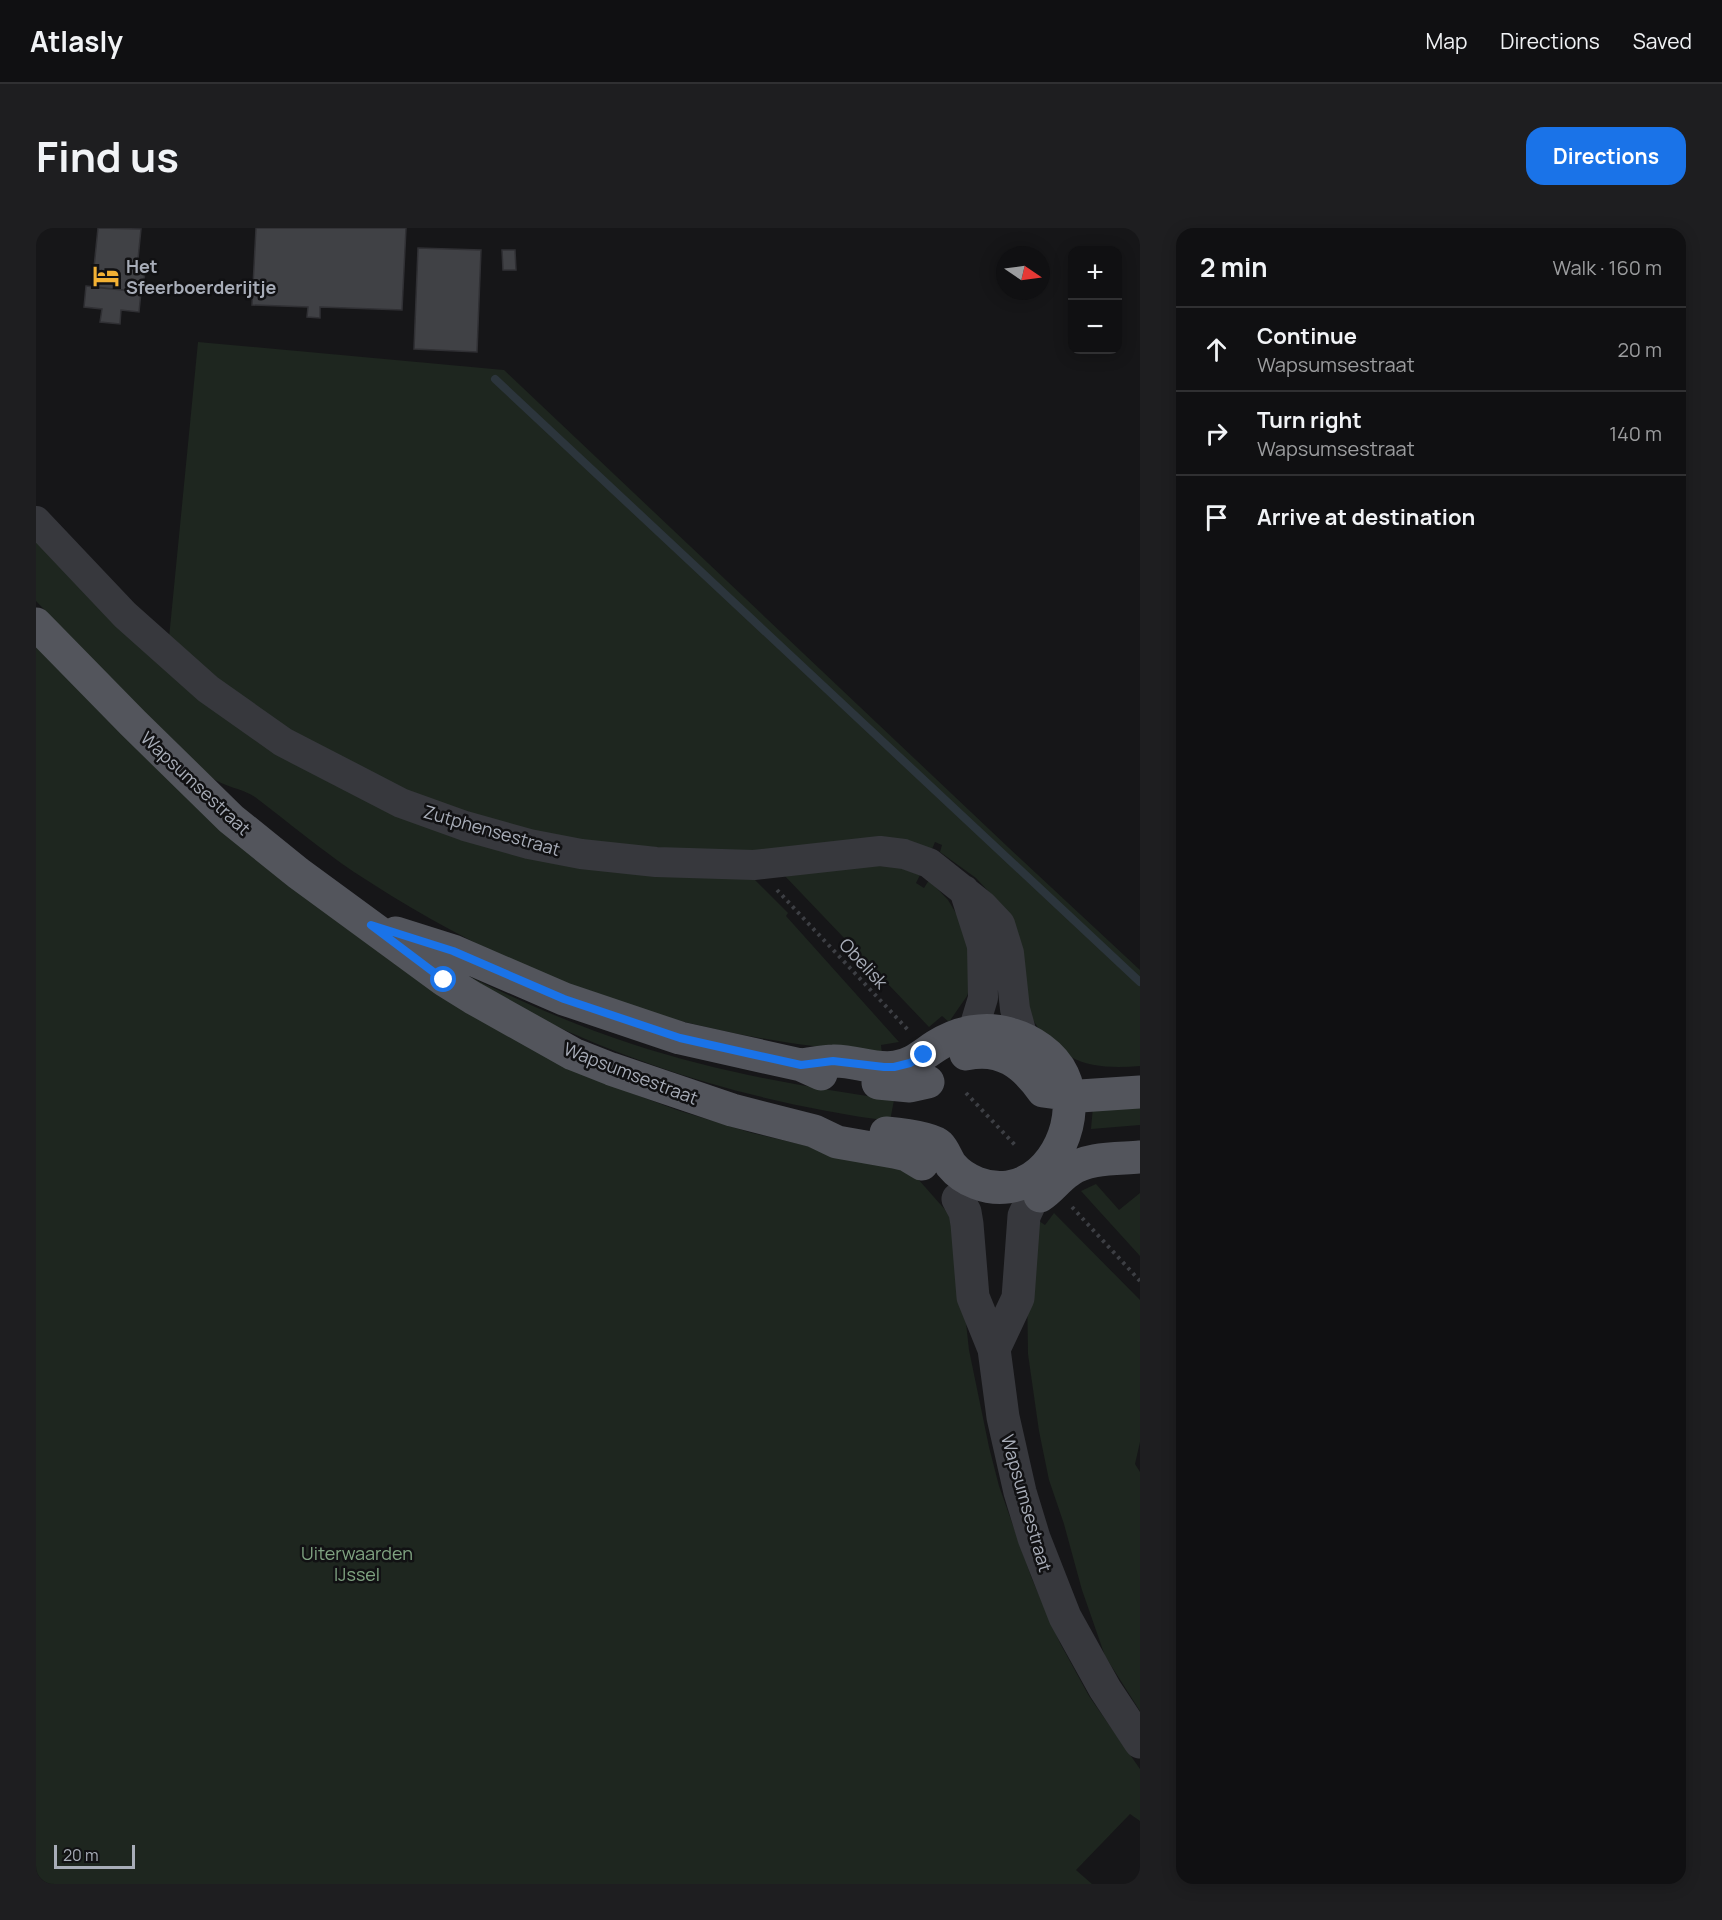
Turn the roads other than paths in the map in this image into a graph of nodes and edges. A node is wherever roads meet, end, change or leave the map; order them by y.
1 (36, 521) edge
2 (36, 624) edge
3 (964, 890) junction
4 (371, 925) junction
5 (1023, 1038) junction
6 (968, 1043) junction
7 (922, 1058) junction
8 (1140, 1075) edge
9 (1065, 1084) junction
10 (1140, 1092) edge
11 (1140, 1137) edge
12 (918, 1150) junction
13 (1140, 1157) edge
14 (1063, 1176) junction
15 (958, 1199) junction
16 (1014, 1199) junction
17 (994, 1349) junction
18 (1140, 1742) edge

1 - 3 street, Zutphensestraat
2 - 4 main road, Wapsumsestraat
3 - 5 street, Zutphensestraat
3 - 6 street
4 - 7 main road, Wapsumsestraat
4 - 12 main road, Wapsumsestraat
5 - 6 main road
5 - 9 main road
6 - 7 main road, Wapsumsestraat
6 - 9 main road
7 - 12 main road
8 - 9 main road
9 - 10 main road
9 - 14 main road
11 - 14 main road
12 - 15 main road
12 - 16 main road, Wapsumsestraat
13 - 14 main road
14 - 16 main road
15 - 16 main road
15 - 17 street, Wapsumsestraat
16 - 17 street
17 - 18 street, Wapsumsestraat

